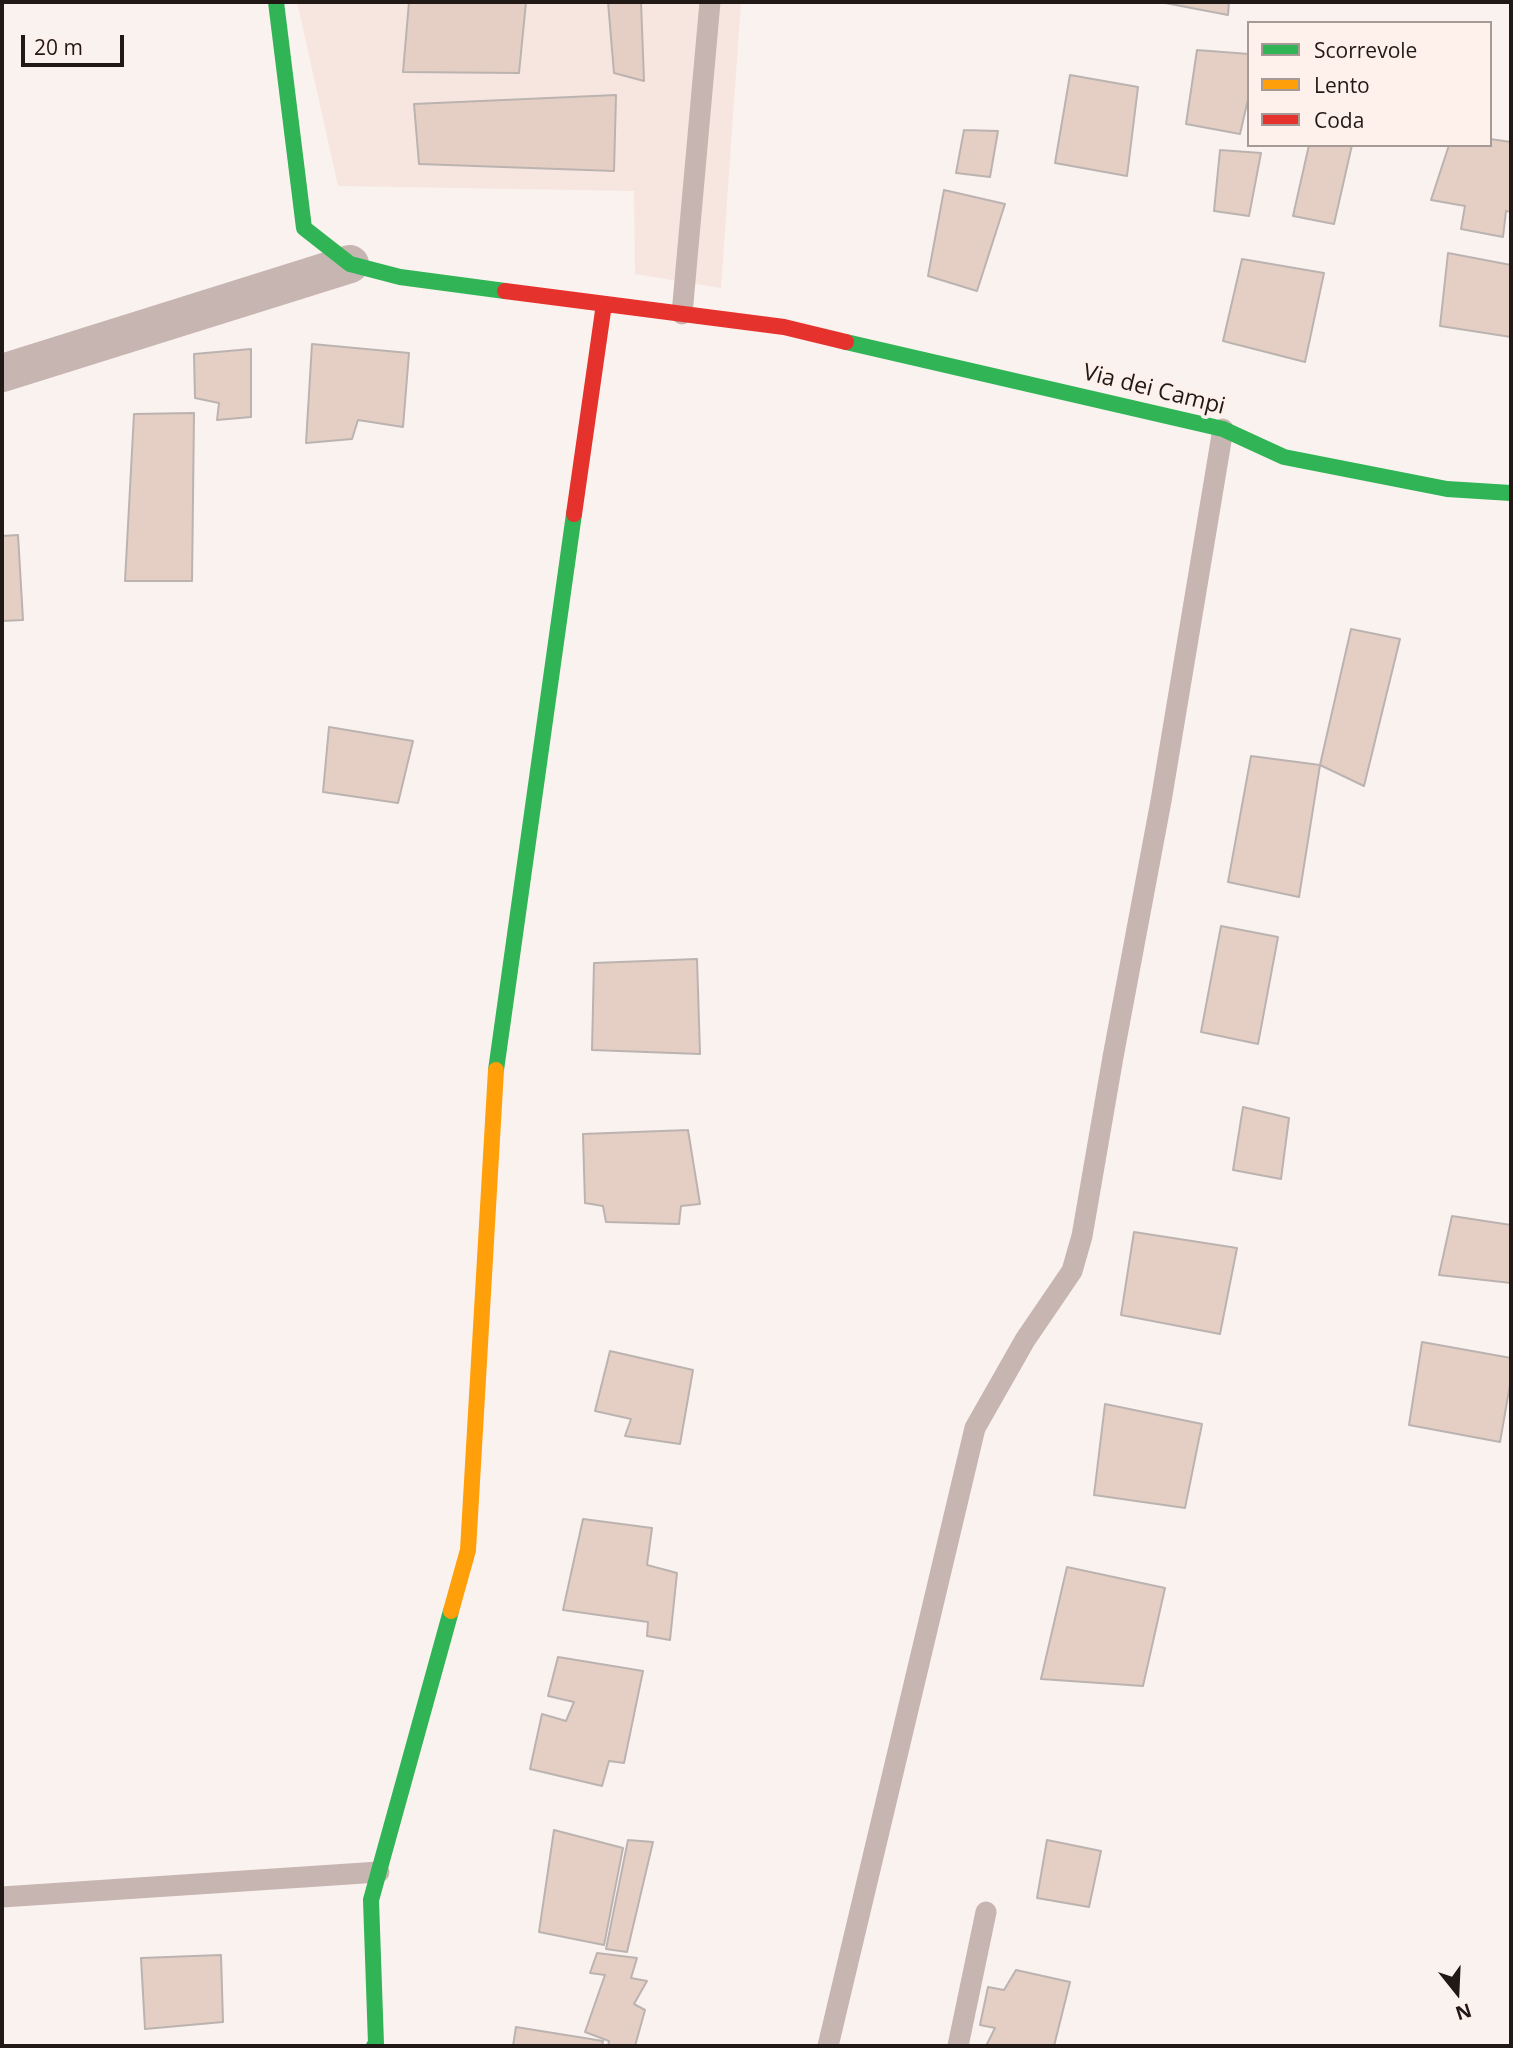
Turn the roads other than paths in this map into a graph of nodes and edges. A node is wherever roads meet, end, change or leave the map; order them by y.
1 (276, 2) edge
2 (710, 2) edge
3 (351, 264) junction
4 (604, 304) junction
5 (682, 314) junction
6 (2, 373) edge
7 (1223, 429) junction
8 (1511, 494) edge
9 (379, 1872) junction
10 (2, 1896) edge
11 (986, 1912) dead end
12 (376, 2045) edge
13 (828, 2046) edge
14 (958, 2046) edge

1 - 3 street
2 - 5 lane
3 - 4 street, Via dei Campi
3 - 6 street
4 - 5 street, Via dei Campi
4 - 9 street
5 - 7 street, Via dei Campi
7 - 8 street, Via dei Campi
7 - 13 lane
9 - 10 lane
9 - 12 street
11 - 14 lane

